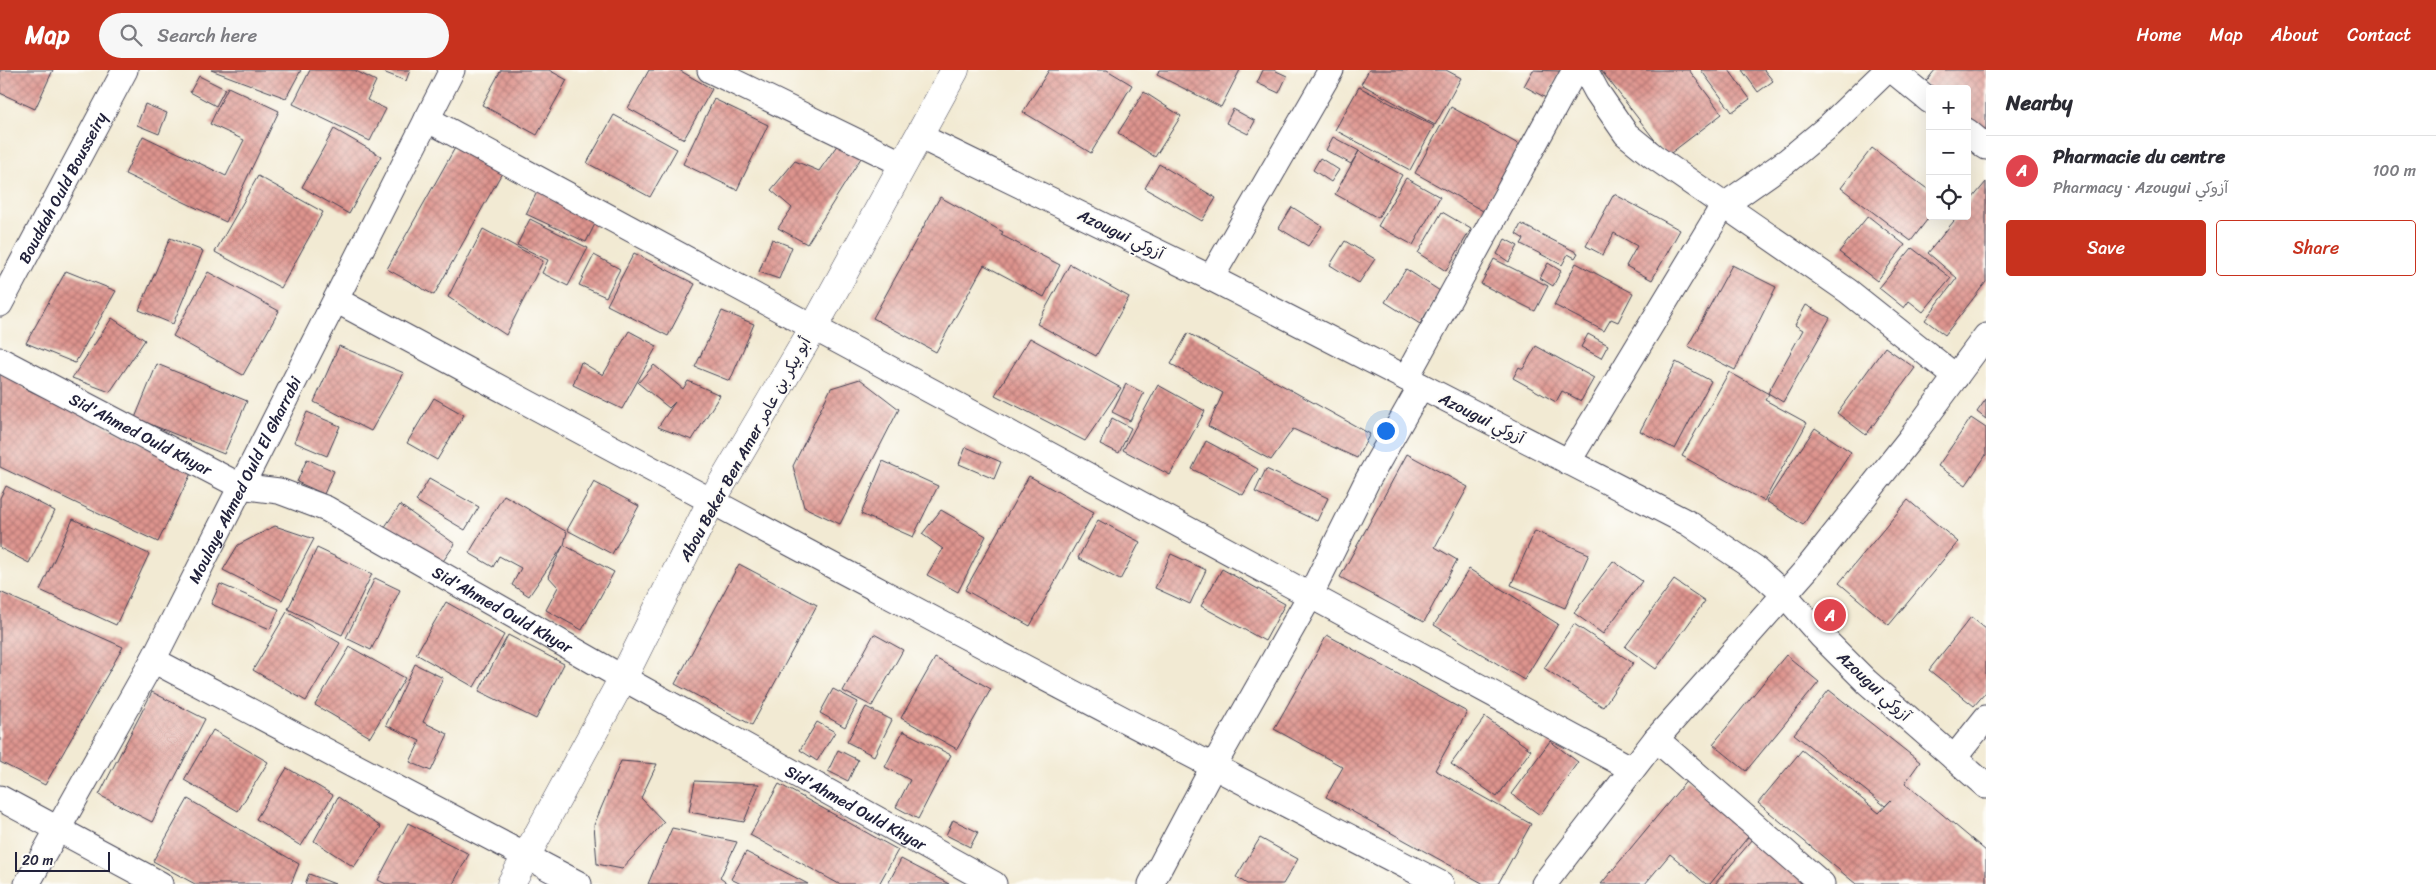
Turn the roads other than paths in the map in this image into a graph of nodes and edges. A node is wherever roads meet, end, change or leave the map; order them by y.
1 (125, 70) edge
2 (452, 70) edge
3 (710, 70) edge
4 (955, 70) edge
5 (1331, 70) edge
6 (1575, 70) edge
7 (1585, 70) edge
8 (1887, 70) edge
9 (1892, 70) edge
10 (1926, 98) edge
11 (427, 119) junction
12 (1971, 134) edge
13 (919, 136) junction
14 (1986, 146) edge
15 (903, 164) junction
16 (1723, 206) junction
17 (1211, 278) junction
18 (336, 300) junction
19 (0, 304) edge
20 (813, 328) junction
21 (1986, 336) edge
22 (0, 360) edge
23 (1956, 377) junction
24 (1414, 382) junction
25 (1568, 462) junction
26 (240, 486) junction
27 (711, 502) junction
28 (1784, 594) junction
29 (1310, 596) junction
30 (153, 660) junction
31 (623, 678) junction
32 (1986, 718) edge
33 (1656, 739) junction
34 (1954, 758) junction
35 (1213, 767) junction
36 (1632, 769) junction
37 (1986, 786) edge
38 (0, 798) edge
39 (59, 829) junction
40 (526, 856) junction
41 (26, 884) edge
42 (160, 884) edge
43 (511, 884) edge
44 (579, 884) edge
45 (994, 884) edge
46 (1151, 884) edge
47 (1441, 884) edge
48 (1544, 884) edge
49 (1822, 884) edge

1 - 19 street, Bouddah Ould Bousseiry
2 - 11 street, Moulaye Ahmed Ould El Gharrabi
3 - 15 street
4 - 13 street, Abou Beker Ben Amer أبو بيكر بن عامر
5 - 17 street
6 - 24 street
7 - 16 street
8 - 16 street
9 - 10 street
11 - 18 street, Moulaye Ahmed Ould El Gharrabi
11 - 20 street
12 - 14 street
13 - 15 street, Abou Beker Ben Amer أبو بيكر بن عامر
13 - 17 street, Azougui آزوكي
15 - 20 street, Abou Beker Ben Amer أبو بيكر بن عامر
16 - 23 street
16 - 25 street
17 - 24 street, Azougui آزوكي
18 - 26 street, Moulaye Ahmed Ould El Gharrabi
18 - 27 street
20 - 27 street, Abou Beker Ben Amer أبو بيكر بن عامر
20 - 29 street
21 - 23 street
22 - 26 street, Sid'Ahmed Ould Khyar
23 - 28 street
24 - 25 street, Azougui آزوكي
24 - 29 street
25 - 28 street, Azougui آزوكي
26 - 30 street, Moulaye Ahmed Ould El Gharrabi
26 - 31 street, Sid'Ahmed Ould Khyar
27 - 31 street, Abou Beker Ben Amer أبو بيكر بن عامر
27 - 35 street
28 - 33 street
28 - 34 street, Azougui آزوكي
29 - 35 street
29 - 36 street
30 - 39 street, Moulaye Ahmed Ould El Gharrabi
30 - 40 street
31 - 40 street, Abou Beker Ben Amer أبو بيكر بن عامر
31 - 45 street, Sid'Ahmed Ould Khyar
32 - 34 street
33 - 36 street
33 - 49 street
34 - 37 street, Azougui آزوكي
35 - 46 street
35 - 47 street
36 - 48 street
38 - 39 street
39 - 41 street, Moulaye Ahmed Ould El Gharrabi
39 - 42 street
40 - 43 street, Abou Beker Ben Amer أبو بيكر بن عامر
40 - 44 street

